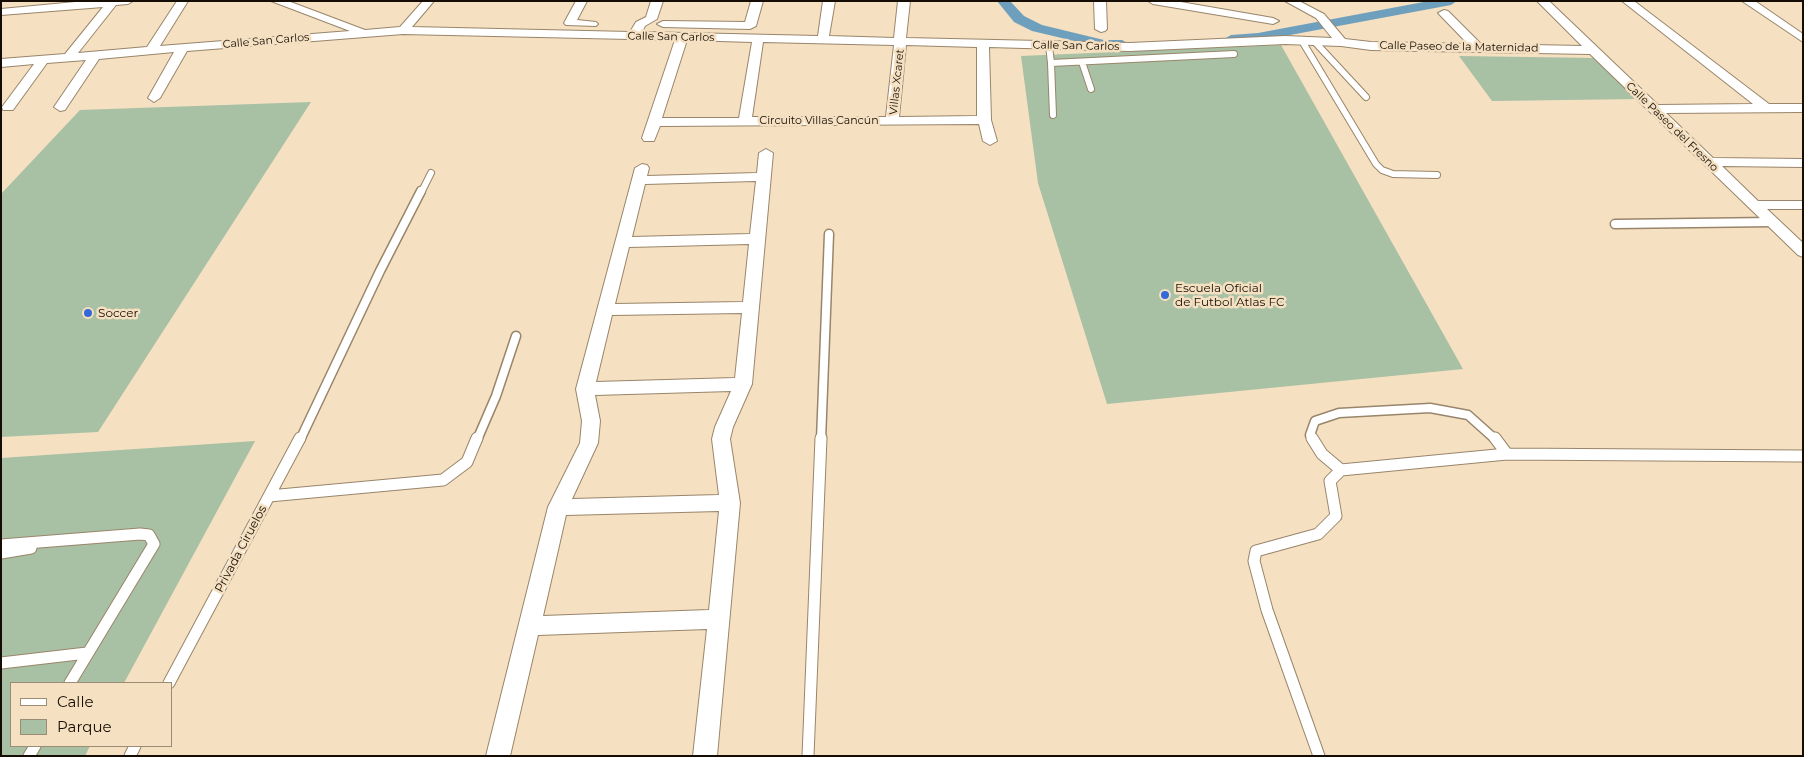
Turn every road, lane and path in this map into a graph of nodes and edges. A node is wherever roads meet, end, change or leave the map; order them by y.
1 (128, 1) edge
2 (183, 1) edge
3 (276, 1) edge
4 (429, 1) edge
5 (582, 1) edge
6 (657, 1) edge
7 (757, 1) edge
8 (829, 1) edge
9 (904, 1) edge
10 (1100, 1) edge
11 (1153, 1) edge
12 (1542, 1) edge
13 (1627, 1) edge
14 (1747, 1) edge
15 (112, 3) junction
16 (1294, 4) edge
17 (1, 12) edge
18 (1444, 13) dead end
19 (1273, 21) dead end
20 (649, 22) junction
21 (1101, 29) dead end
22 (402, 30) junction
23 (366, 33) junction
24 (634, 36) junction
25 (651, 36) junction
26 (1803, 39) edge
27 (681, 40) junction
28 (823, 40) junction
29 (1308, 41) junction
30 (756, 42) junction
31 (901, 42) junction
32 (1341, 42) junction
33 (984, 44) junction
34 (1049, 46) junction
35 (1476, 46) junction
36 (183, 48) junction
37 (1591, 50) junction
38 (151, 51) junction
39 (1234, 54) dead end
40 (96, 55) junction
41 (69, 58) junction
42 (43, 60) junction
43 (1082, 62) junction
44 (1, 63) edge
45 (1051, 63) junction
46 (1091, 89) dead end
47 (1366, 97) dead end
48 (154, 98) dead end
49 (8, 107) dead end
50 (60, 107) dead end
51 (1766, 108) junction
52 (1803, 108) edge
53 (1654, 109) junction
54 (1053, 115) dead end
55 (984, 120) junction
56 (745, 121) junction
57 (892, 121) junction
58 (654, 122) junction
59 (648, 138) dead end
60 (990, 141) dead end
61 (766, 153) dead end
62 (1709, 162) junction
63 (1803, 163) edge
64 (431, 173) dead end
65 (1437, 175) dead end
66 (764, 177) junction
67 (1754, 205) junction
68 (1803, 205) edge
69 (1772, 222) junction
70 (1615, 224) dead end
71 (829, 234) dead end
72 (758, 239) junction
73 (623, 242) junction
74 (1803, 252) edge
75 (751, 307) junction
76 (605, 310) junction
77 (516, 336) dead end
78 (744, 384) junction
79 (585, 390) junction
80 (313, 415) joint
81 (1507, 454) junction
82 (1803, 456) edge
83 (1341, 470) junction
84 (269, 496) junction
85 (730, 503) junction
86 (558, 507) junction
87 (72, 541) junction
88 (1, 545) edge
89 (1, 553) edge
90 (719, 619) junction
91 (529, 626) junction
92 (87, 653) junction
93 (1, 663) edge
94 (71, 682) edge
95 (170, 682) edge
96 (498, 756) edge
97 (705, 756) edge
98 (808, 756) edge
99 (1319, 756) edge

1 - 15 street
2 - 38 street
3 - 23 street
4 - 22 street
5 - 20 street
6 - 20 street
7 - 20 street
8 - 28 street
9 - 31 street, Villas Xcaret
10 - 21 street
11 - 19 street
12 - 37 street, Calle Paseo del Fresno
13 - 51 street
14 - 26 street
15 - 17 street
15 - 41 street
16 - 32 street
18 - 35 street
20 - 24 street
20 - 25 street
22 - 23 street, Calle San Carlos
22 - 24 street, Calle San Carlos
23 - 36 street, Calle San Carlos
24 - 25 street, Calle San Carlos
25 - 27 street, Calle San Carlos
27 - 30 street, Calle San Carlos
27 - 58 street
28 - 30 street, Calle San Carlos
28 - 31 street, Calle San Carlos
29 - 32 street, Calle San Carlos
29 - 34 street, Calle San Carlos
29 - 47 lane
29 - 65 lane
30 - 56 street
31 - 33 street, Calle San Carlos
31 - 57 street, Villas Xcaret
32 - 35 street, Calle Paseo de la Maternidad
33 - 34 street, Calle San Carlos
33 - 55 street
34 - 45 lane
35 - 37 street, Calle Paseo de la Maternidad
36 - 38 street, Calle San Carlos
36 - 48 street
37 - 53 street, Calle Paseo del Fresno
38 - 40 street, Calle San Carlos
39 - 43 lane
40 - 41 street, Calle San Carlos
40 - 50 street
41 - 42 street, Calle San Carlos
42 - 44 street, Calle San Carlos
42 - 49 street
43 - 45 lane
43 - 46 lane
45 - 54 lane
51 - 52 street
51 - 53 street
53 - 62 street, Calle Paseo del Fresno
55 - 57 street, Circuito Villas Cancún
55 - 60 street
56 - 57 street, Circuito Villas Cancún
56 - 58 street, Circuito Villas Cancún
58 - 59 street
61 - 66 street
62 - 63 street
62 - 67 street, Calle Paseo del Fresno
64 - 80 lane
66 - 72 street
66 - 73 street
67 - 68 street
67 - 69 street, Calle Paseo del Fresno
69 - 70 lane
69 - 74 street, Calle Paseo del Fresno
71 - 98 lane
72 - 73 street
72 - 75 street
73 - 76 street
75 - 76 street
75 - 78 street
76 - 79 street
77 - 84 lane
78 - 79 street
78 - 85 street
79 - 86 street
80 - 84 lane, Privada Ciruelos
81 - 82 lane
81 - 83 lane
81 - 83 lane
83 - 99 lane
84 - 95 lane, Privada Ciruelos
85 - 86 street
85 - 90 street
86 - 91 street
87 - 88 lane
87 - 89 lane
87 - 92 lane
90 - 91 street
90 - 97 street
91 - 96 street
92 - 93 lane
92 - 94 lane

